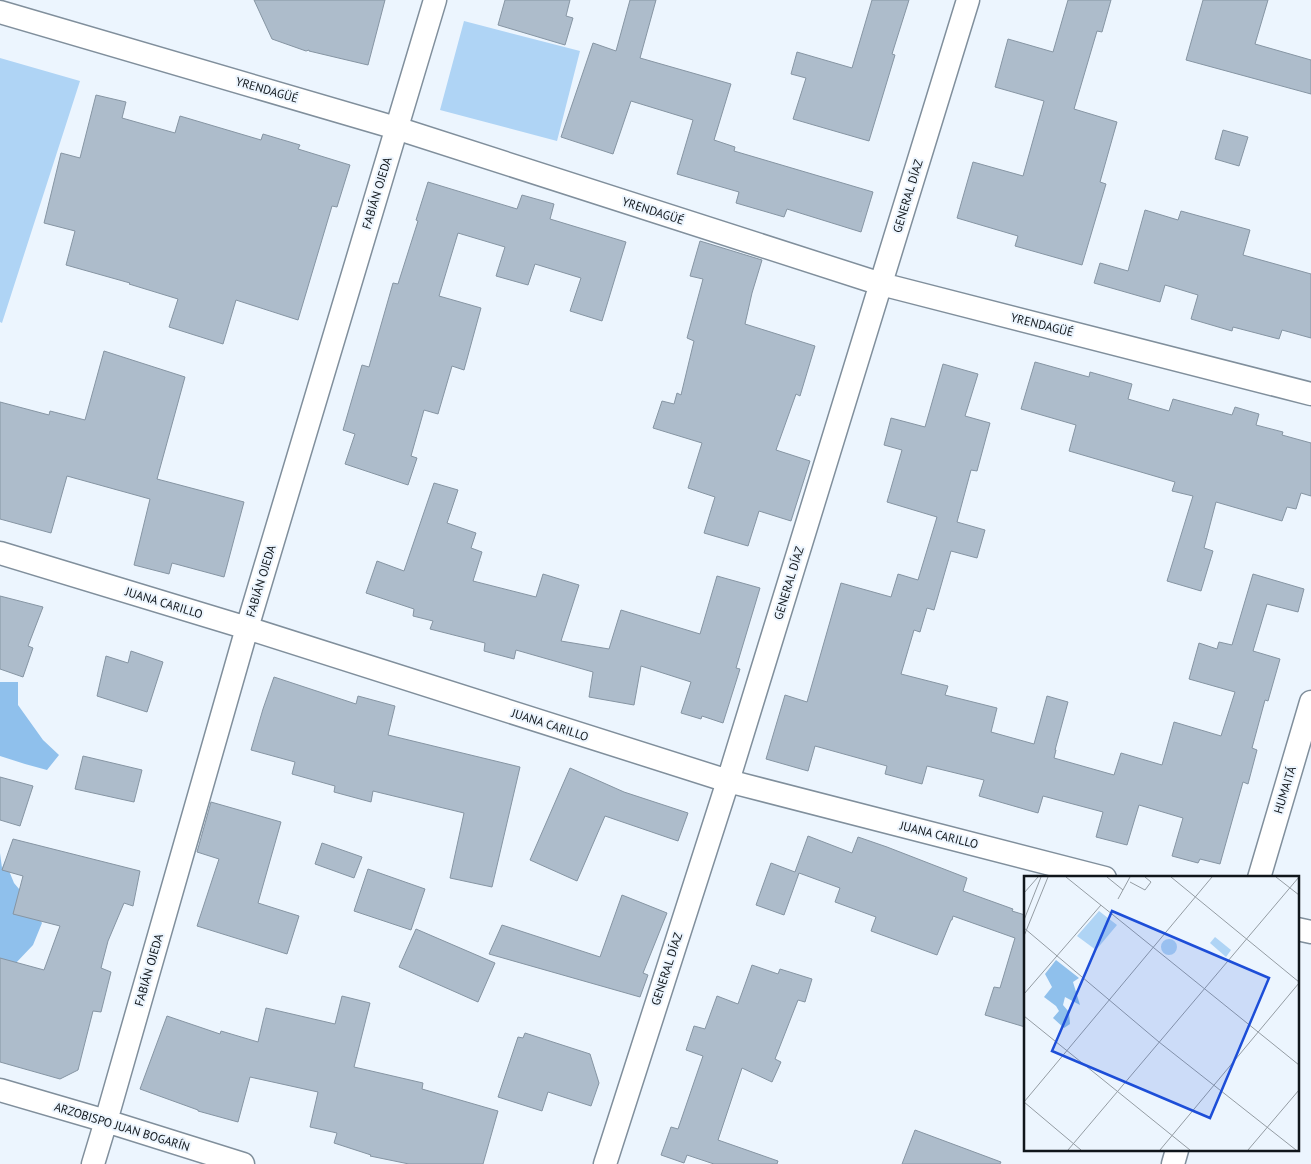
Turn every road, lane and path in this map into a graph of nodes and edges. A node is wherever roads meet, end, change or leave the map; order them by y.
1 (436, 0) edge
2 (968, 0) edge
3 (0, 12) edge
4 (396, 128) junction
5 (881, 284) junction
6 (1311, 394) edge
7 (0, 553) edge
8 (247, 628) junction
9 (1311, 702) edge
10 (728, 781) junction
11 (1097, 876) edge
12 (1260, 876) edge
13 (1298, 928) edge
14 (1311, 932) edge
15 (0, 1090) edge
16 (106, 1121) junction
17 (93, 1164) edge
18 (244, 1164) edge
19 (605, 1164) edge

1 - 4 street, FABIÁN OJEDA
2 - 5 street, GENERAL DÍAZ
3 - 4 street, YRENDAGÜÉ
4 - 5 street, YRENDAGÜÉ
4 - 8 street, FABIÁN OJEDA
5 - 6 street, YRENDAGÜÉ
5 - 10 street, GENERAL DÍAZ
7 - 8 street, JUANA CARILLO
8 - 10 street, JUANA CARILLO
8 - 16 street, FABIÁN OJEDA
9 - 12 street, HUMAITÁ
10 - 11 street, JUANA CARILLO
10 - 19 street, GENERAL DÍAZ
13 - 14 street
15 - 16 street, ARZOBISPO JUAN BOGARÍN
16 - 17 street, FABIÁN OJEDA
16 - 18 street, ARZOBISPO JUAN BOGARÍN

